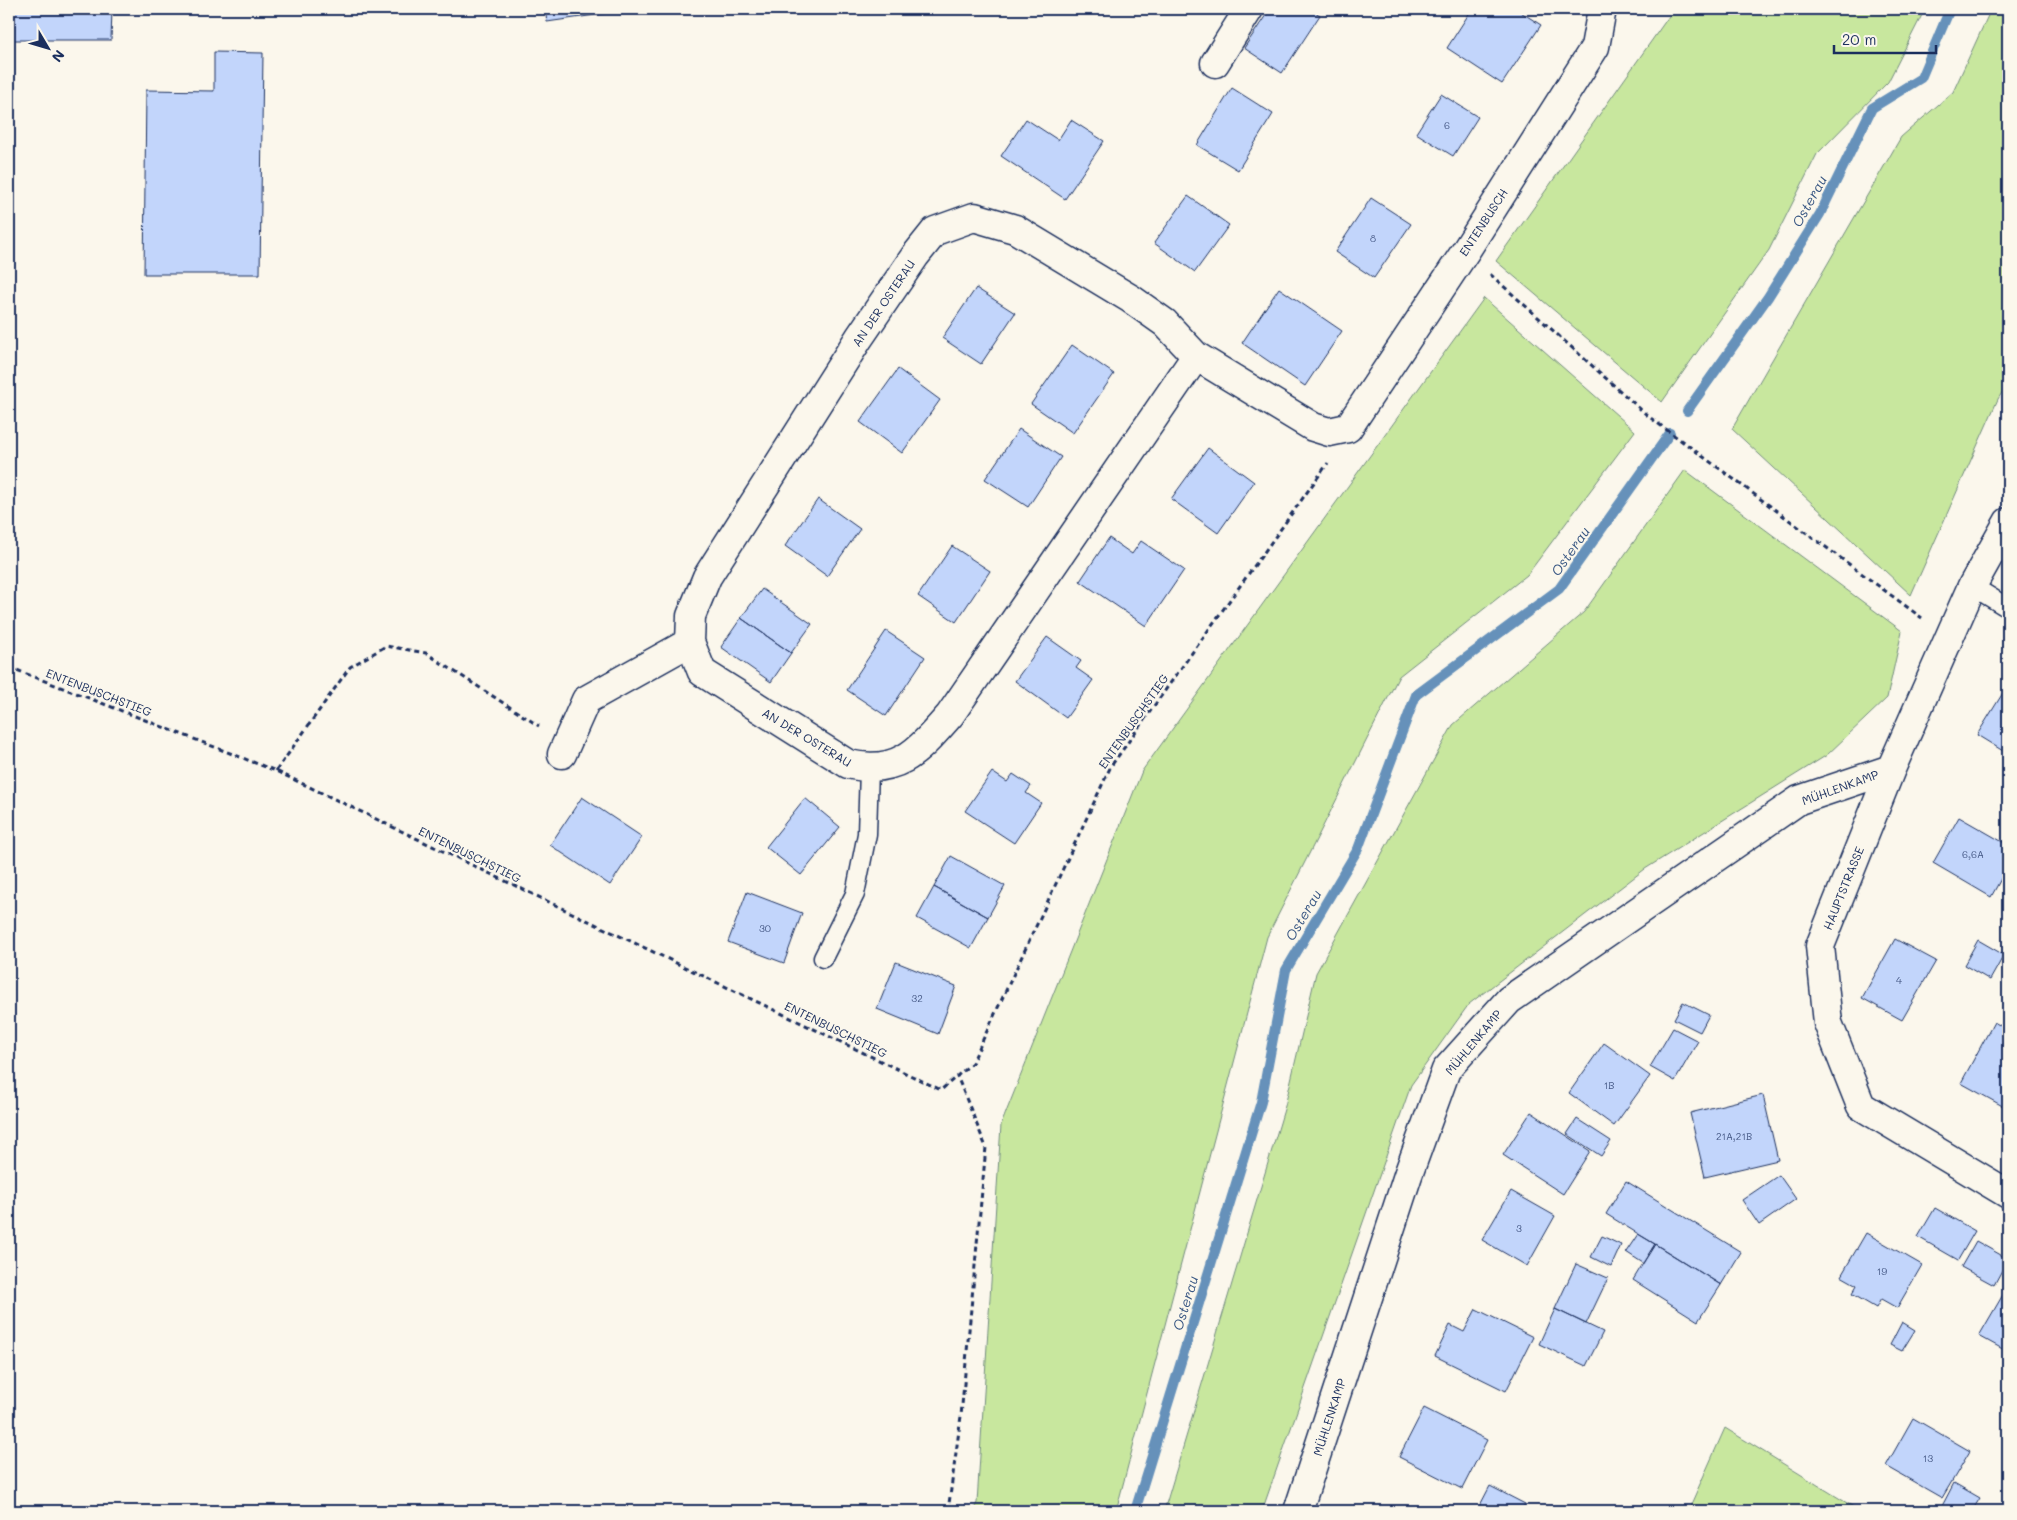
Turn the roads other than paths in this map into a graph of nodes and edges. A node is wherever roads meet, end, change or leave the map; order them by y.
1 (1249, 9) edge
2 (1602, 9) edge
3 (1214, 63) dead end
4 (1196, 356) junction
5 (1348, 428) joint
6 (2008, 522) edge
7 (1972, 586) junction
8 (2008, 608) edge
9 (690, 642) junction
10 (562, 754) dead end
11 (869, 769) junction
12 (1891, 769) junction
13 (823, 958) dead end
14 (2008, 1194) edge
15 (1298, 1511) edge

1 - 3 street
2 - 5 street, ENTENBUSCH
4 - 5 street, AN DER OSTERAU
4 - 9 street, AN DER OSTERAU
4 - 11 street, AN DER OSTERAU
6 - 7 street, HAUPTSTRASSE
7 - 8 lane
7 - 12 street, HAUPTSTRASSE
9 - 10 street
9 - 11 street, AN DER OSTERAU
11 - 13 lane
12 - 14 street, HAUPTSTRASSE
12 - 15 street, MÜHLENKAMP

